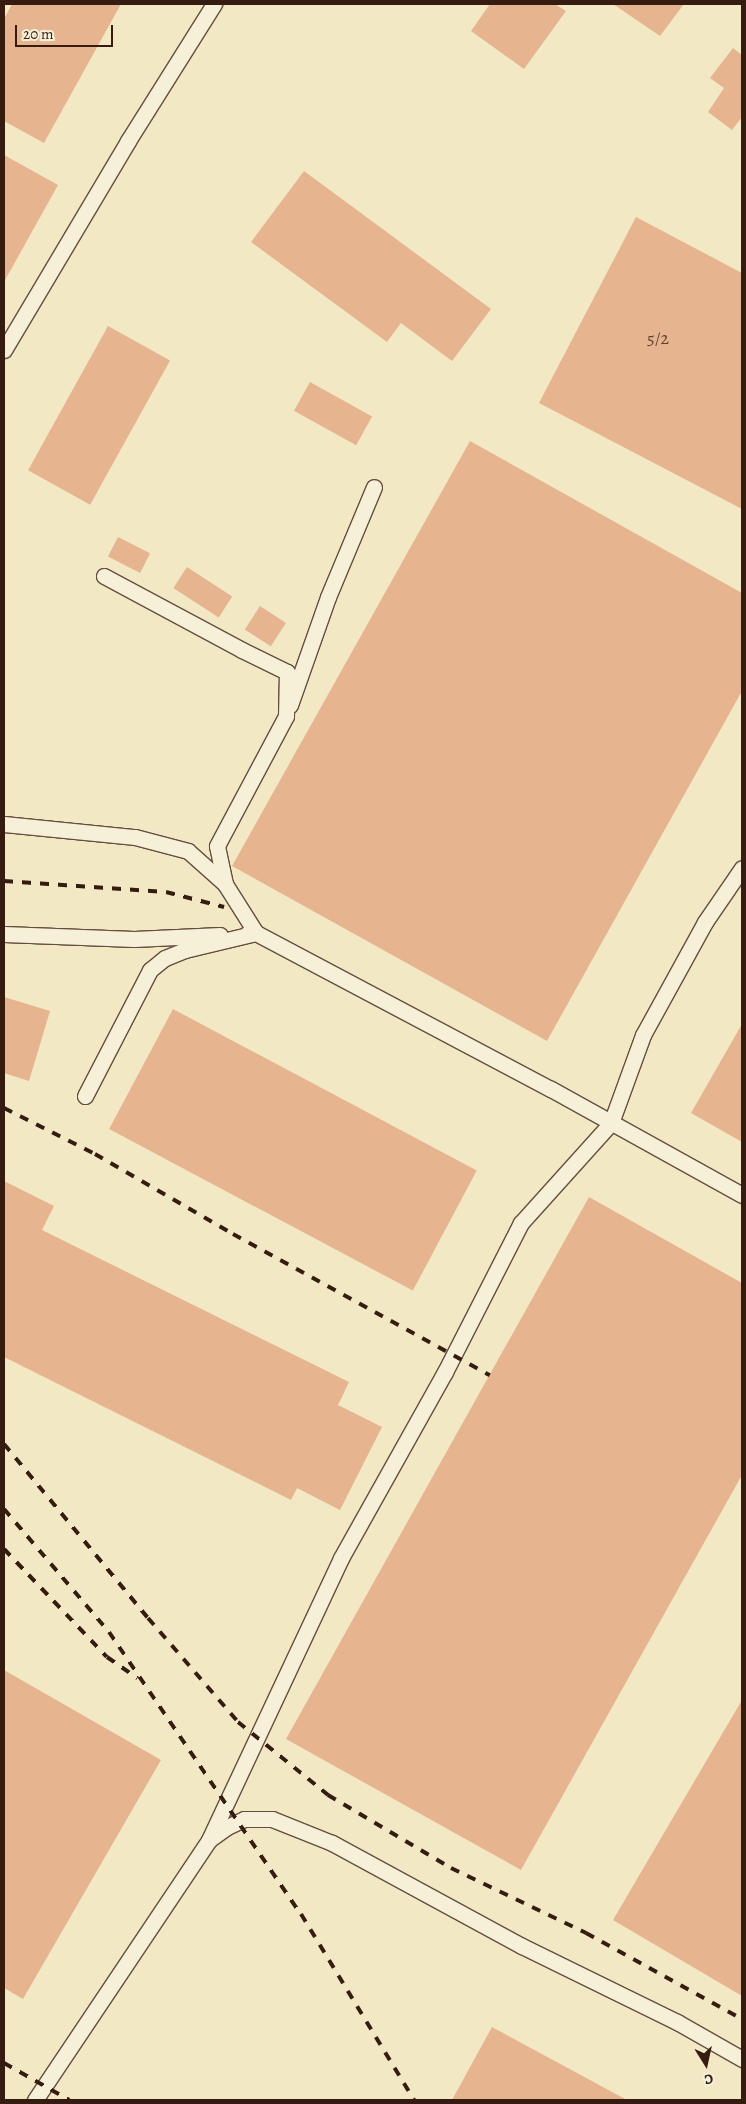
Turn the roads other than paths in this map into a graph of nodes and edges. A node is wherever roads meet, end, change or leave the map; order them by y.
1 (214, 4) edge
2 (4, 350) edge
3 (374, 487) dead end
4 (104, 576) dead end
5 (286, 716) junction
6 (4, 824) edge
7 (742, 868) edge
8 (225, 884) junction
9 (256, 933) junction
10 (4, 934) edge
11 (86, 1096) dead end
12 (612, 1123) junction
13 (742, 1195) edge
14 (209, 1840) junction
15 (742, 2059) edge
16 (35, 2100) edge

1 - 2 lane
3 - 5 lane
4 - 5 lane
5 - 8 lane
6 - 8 lane
7 - 12 lane
8 - 9 lane
9 - 10 lane
9 - 11 lane
9 - 12 lane
12 - 13 lane
12 - 14 lane
14 - 15 lane
14 - 16 lane

